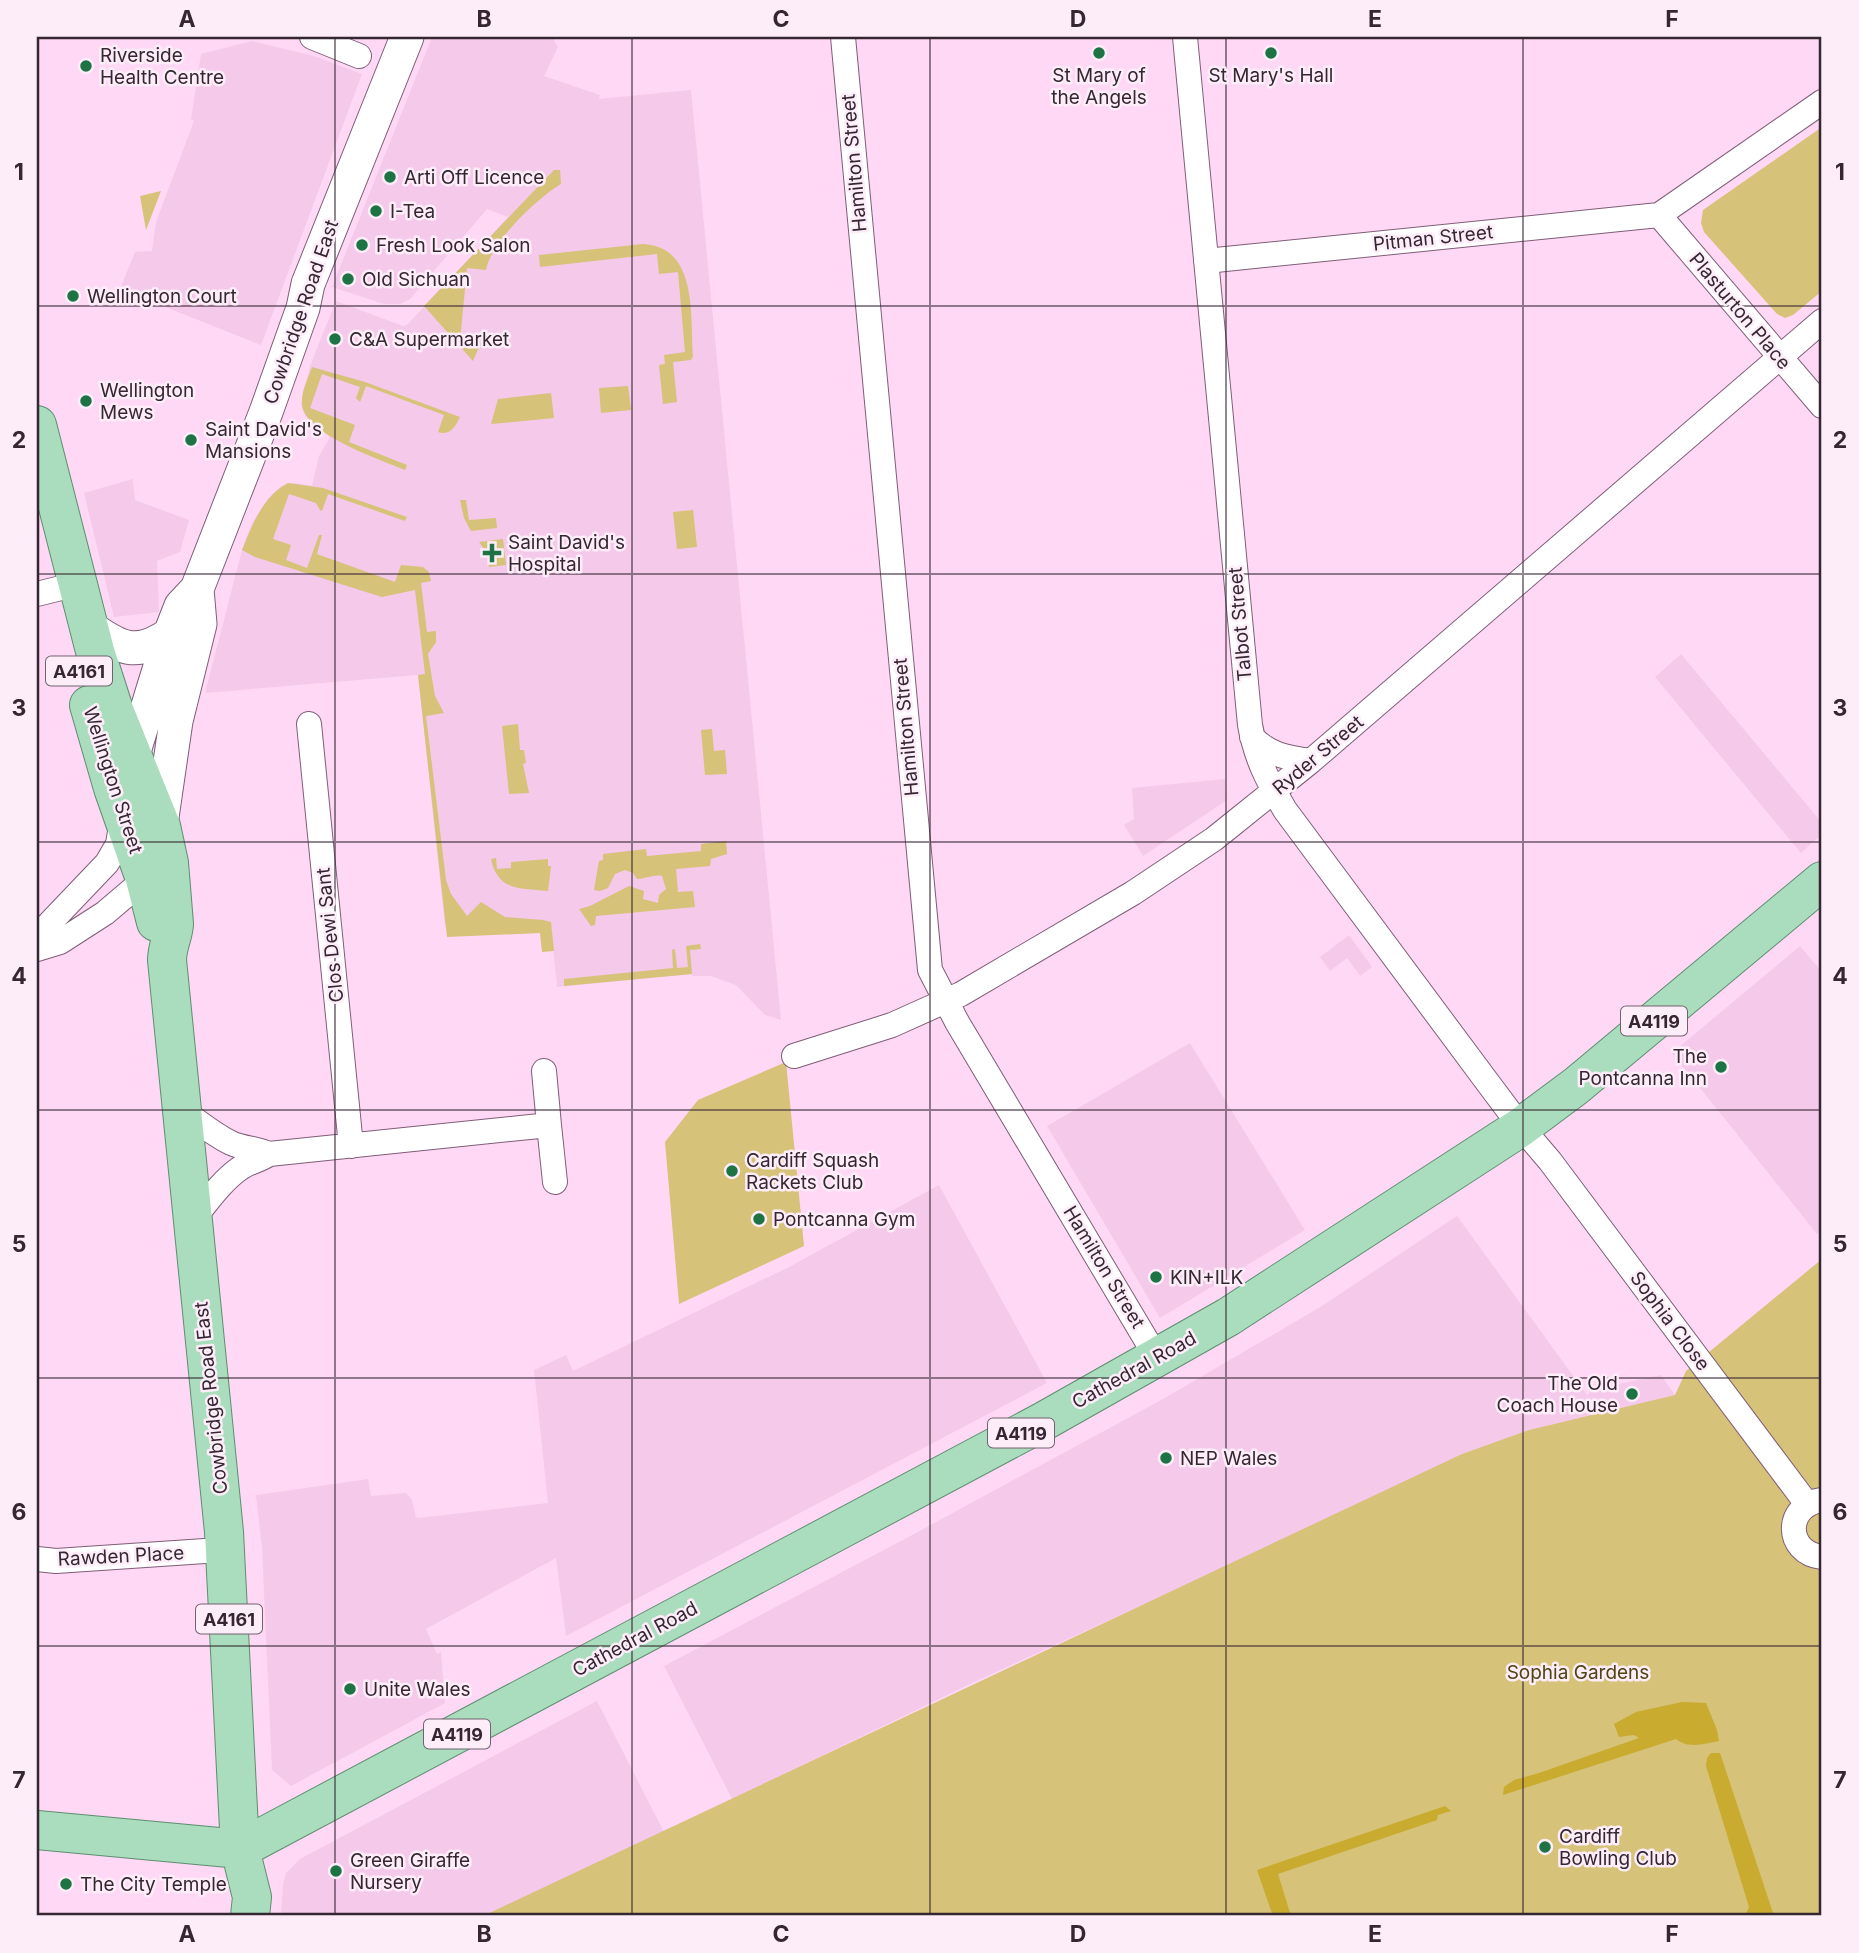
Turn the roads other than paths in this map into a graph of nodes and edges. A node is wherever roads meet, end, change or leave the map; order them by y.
1 (312, 37) edge
2 (407, 37) edge
3 (843, 37) edge
4 (1185, 37) edge
5 (359, 56) dead end
6 (1822, 102) edge
7 (1659, 215) junction
8 (1206, 261) junction
9 (1822, 321) edge
10 (1780, 357) junction
11 (1822, 406) edge
12 (37, 425) edge
13 (37, 519) edge
14 (56, 589) edge
15 (197, 589) junction
16 (88, 626) junction
17 (170, 634) junction
18 (309, 724) dead end
19 (1252, 737) junction
20 (133, 754) junction
21 (1311, 761) junction
22 (1275, 792) junction
23 (123, 812) junction
24 (161, 826) junction
25 (145, 879) junction
26 (1822, 881) edge
27 (38, 949) edge
28 (167, 949) junction
29 (946, 1001) junction
30 (794, 1055) dead end
31 (544, 1071) dead end
32 (183, 1111) junction
33 (549, 1125) junction
34 (1521, 1127) junction
35 (351, 1146) junction
36 (269, 1154) junction
37 (555, 1182) dead end
38 (194, 1218) junction
39 (1157, 1358) junction
40 (1814, 1502) edge
41 (196, 1552) dead end
42 (1811, 1552) edge
43 (37, 1559) edge
44 (37, 1830) edge
45 (240, 1849) junction
46 (225, 1916) edge
47 (250, 1916) edge

1 - 5 street
2 - 15 street, Cowbridge Road East
3 - 29 street, Hamilton Street
4 - 8 street, Talbot Street
6 - 7 street
7 - 8 street, Pitman Street
7 - 10 street, Plasturton Place
8 - 19 street, Talbot Street
9 - 10 street, Ryder Street
10 - 11 street, Plasturton Place
10 - 21 street, Ryder Street
12 - 14 main road, Wellington Street / A4161
13 - 14 main road, Wellington Street / A4161
14 - 16 main road, Wellington Street / A4161
14 - 23 main road, Wellington Street / A4161
15 - 17 street, Cowbridge Road East
15 - 24 street, Cowbridge Road East
16 - 17 street
16 - 20 main road, Wellington Street / A4161
17 - 20 street, Cowbridge Road East
18 - 35 street, Clos Dewi Sant
19 - 21 street
19 - 22 street, Talbot Street
20 - 23 street, Cowbridge Road East
20 - 24 main road, Wellington Street / A4161
21 - 22 street, Ryder Street
22 - 29 street, Ryder Street
22 - 34 street, Talbot Street
23 - 25 main road, Wellington Street / A4161
23 - 27 street
24 - 25 street, Cowbridge Road East
24 - 28 main road, Cowbridge Road East / A4161
25 - 27 street
25 - 28 main road, Cowbridge Road East / A4161
26 - 34 main road, Cathedral Road / A4119
28 - 32 main road, Cowbridge Road East / A4161
29 - 30 street, Ryder Street
29 - 39 street, Hamilton Street
31 - 33 street
32 - 36 street
32 - 38 main road, Cowbridge Road East / A4161
33 - 35 street
33 - 37 street
34 - 39 main road, Cathedral Road / A4119
34 - 40 street, Sophia Close
35 - 36 street
36 - 38 street
38 - 45 main road, Cowbridge Road East / A4161
39 - 45 main road, Cathedral Road / A4119
40 - 42 street
41 - 43 street, Rawden Place
44 - 45 main road
45 - 46 main road, Cowbridge Road East / A4161
45 - 47 main road, Cowbridge Road East / A4161

